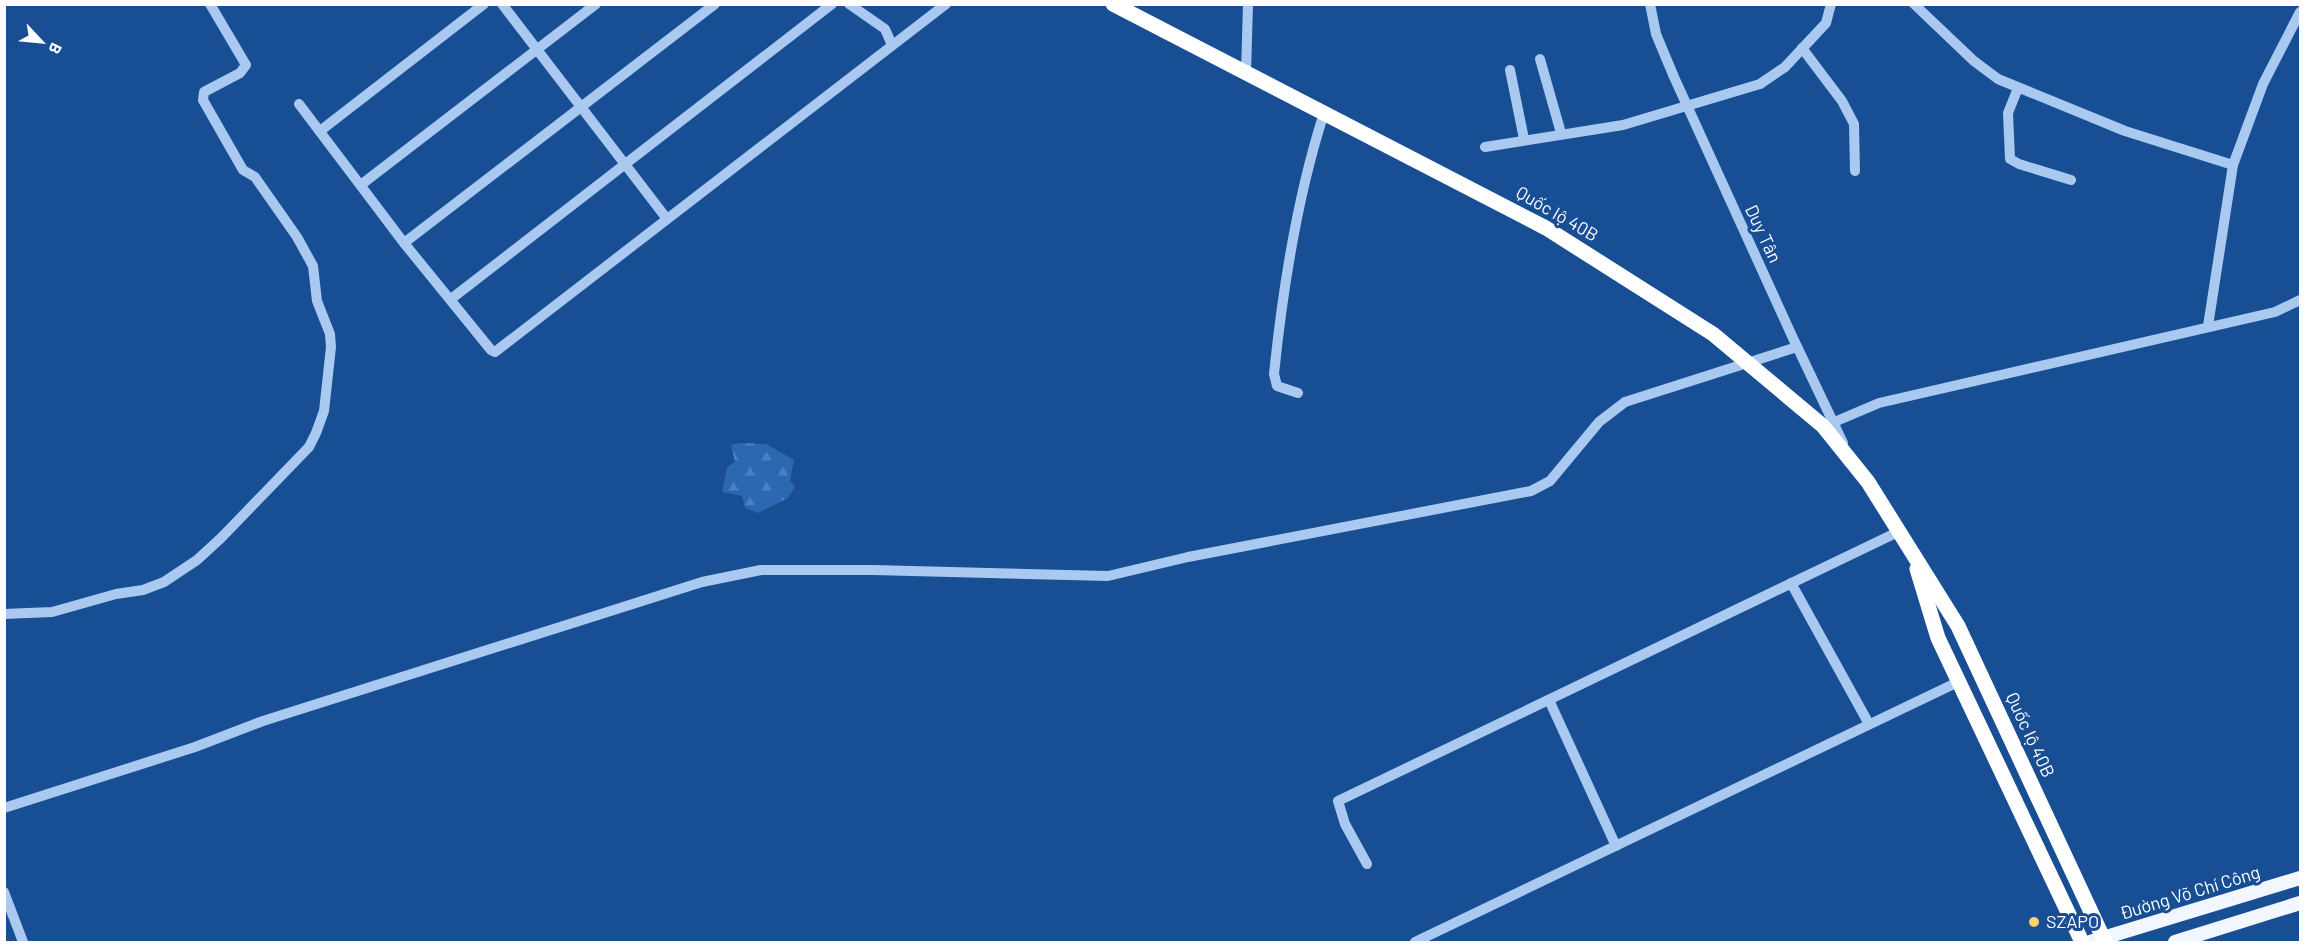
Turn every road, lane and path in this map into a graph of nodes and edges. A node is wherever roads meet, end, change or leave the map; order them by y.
1 (210, 4) edge
2 (483, 4) edge
3 (502, 4) edge
4 (596, 4) edge
5 (716, 4) edge
6 (832, 4) edge
7 (849, 4) edge
8 (946, 4) edge
9 (1113, 4) edge
10 (1248, 4) edge
11 (1650, 4) edge
12 (1914, 4) edge
13 (1832, 5) edge
14 (2301, 12) edge
15 (892, 45) junction
16 (1802, 48) junction
17 (537, 50) junction
18 (1540, 59) dead end
19 (1510, 70) dead end
20 (1246, 73) junction
21 (2018, 88) junction
22 (299, 104) dead end
23 (1688, 105) junction
24 (581, 107) junction
25 (1324, 113) junction
26 (320, 130) junction
27 (1561, 133) junction
28 (1524, 139) junction
29 (1485, 147) dead end
30 (625, 165) junction
31 (2233, 165) junction
32 (1855, 171) dead end
33 (2071, 180) dead end
34 (362, 184) junction
35 (667, 219) junction
36 (404, 243) junction
37 (451, 299) junction
38 (2301, 300) edge
39 (2208, 326) junction
40 (1797, 347) junction
41 (1749, 362) junction
42 (1298, 393) dead end
43 (1832, 423) junction
44 (1860, 472) junction
45 (1900, 531) junction
46 (1912, 549) junction
47 (1791, 583) junction
48 (4, 614) edge
49 (1958, 682) junction
50 (1549, 700) junction
51 (1869, 724) junction
52 (4, 808) edge
53 (1616, 846) junction
54 (1367, 864) dead end
55 (2301, 878) edge
56 (4, 892) edge
57 (2301, 903) edge
58 (2100, 941) edge
59 (23, 942) edge
60 (1415, 942) edge
61 (2082, 942) edge
62 (2175, 942) edge

1 - 48 street
2 - 26 street
3 - 17 street
4 - 17 street
5 - 24 street
6 - 30 street
7 - 15 street
8 - 15 street
9 - 20 highway, Quốc lộ 40B
10 - 20 street
11 - 23 street, Duy Tân
12 - 21 street
13 - 16 street
14 - 31 street
15 - 35 street
16 - 23 street
16 - 32 street
17 - 24 street
17 - 34 street
18 - 27 street
19 - 28 street
20 - 25 highway, Quốc lộ 40B
21 - 31 street
21 - 33 street
22 - 26 street
23 - 27 street
23 - 40 street, Duy Tân
24 - 30 street
24 - 36 street
25 - 41 highway, Quốc lộ 40B
25 - 42 street
26 - 34 street
27 - 28 street
28 - 29 street
30 - 35 street
30 - 37 street
31 - 39 street
34 - 36 street
35 - 37 street
36 - 37 street
38 - 39 street
39 - 43 street
40 - 41 street
40 - 43 street, Duy Tân
41 - 44 highway, Quốc lộ 40B
41 - 52 street
43 - 44 street, Duy Tân
44 - 45 highway, Quốc lộ 40B
45 - 46 highway, Quốc lộ 40B
45 - 47 street
46 - 49 highway, Quốc lộ 40B
46 - 58 highway, Quốc lộ 40B
47 - 50 street
47 - 51 street
49 - 51 street
49 - 61 highway, Quốc lộ 40B
50 - 53 street
50 - 54 street
51 - 53 street
53 - 60 street
55 - 58 main road, Đường Võ Chí Công
56 - 59 street
57 - 62 main road

